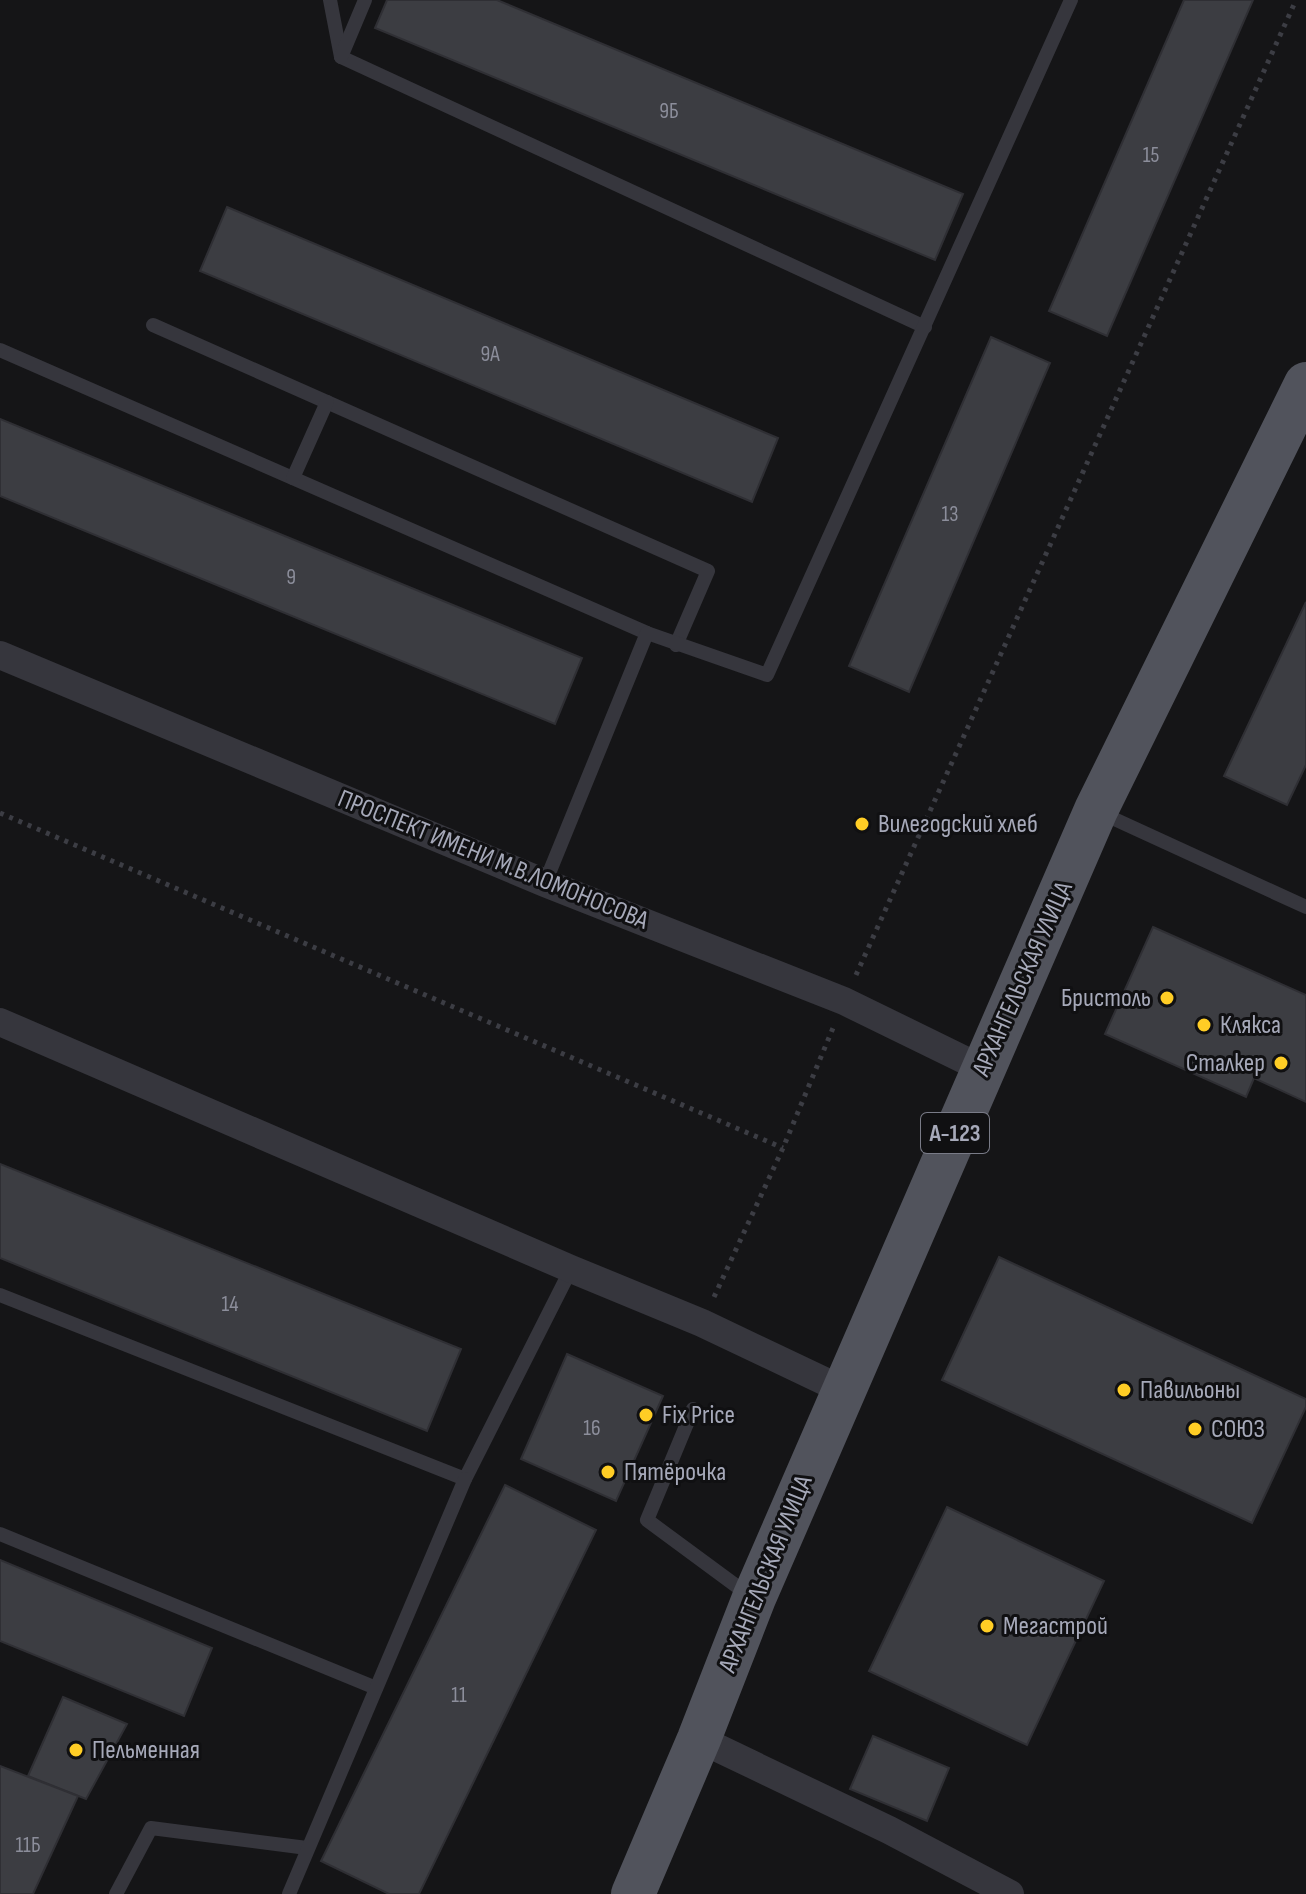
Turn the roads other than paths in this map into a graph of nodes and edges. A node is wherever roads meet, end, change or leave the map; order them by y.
1 (330, 0) edge
2 (365, 0) edge
3 (1071, 0) edge
4 (341, 57) junction
5 (153, 325) dead end
6 (925, 327) junction
7 (0, 350) edge
8 (1306, 384) edge
9 (327, 402) junction
10 (293, 478) junction
11 (647, 633) junction
12 (676, 645) junction
13 (0, 655) edge
14 (1096, 810) junction
15 (545, 883) junction
16 (1306, 907) edge
17 (0, 1022) edge
18 (983, 1069) junction
19 (571, 1269) junction
20 (0, 1295) edge
21 (843, 1390) junction
22 (693, 1409) dead end
23 (465, 1479) junction
24 (0, 1534) edge
25 (754, 1598) junction
26 (376, 1688) junction
27 (699, 1739) junction
28 (307, 1848) junction
29 (116, 1894) edge
30 (288, 1894) edge
31 (633, 1894) edge
32 (1010, 1894) edge

1 - 4 lane
2 - 4 lane
3 - 6 lane
4 - 6 lane
5 - 9 lane
6 - 12 lane
7 - 10 lane
8 - 14 main road, АРХАНГЕЛЬСКАЯ УЛИЦА / А-123
9 - 10 lane
9 - 12 lane
10 - 11 lane
11 - 12 lane
11 - 15 lane
13 - 15 street, ПРОСПЕКТ ИМЕНИ М.В.ЛОМОНОСОВА
14 - 16 lane
14 - 18 main road, АРХАНГЕЛЬСКАЯ УЛИЦА / А-123
15 - 18 street, ПРОСПЕКТ ИМЕНИ М.В.ЛОМОНОСОВА
17 - 19 street
18 - 21 main road, АРХАНГЕЛЬСКАЯ УЛИЦА / А-123
19 - 21 street
19 - 23 lane
20 - 23 lane
21 - 25 main road, АРХАНГЕЛЬСКАЯ УЛИЦА / А-123
22 - 25 lane
23 - 26 lane
24 - 26 lane
25 - 27 main road, АРХАНГЕЛЬСКАЯ УЛИЦА / А-123
26 - 28 lane
27 - 31 main road, АРХАНГЕЛЬСКАЯ УЛИЦА / А-123
27 - 32 street
28 - 29 lane
28 - 30 lane

